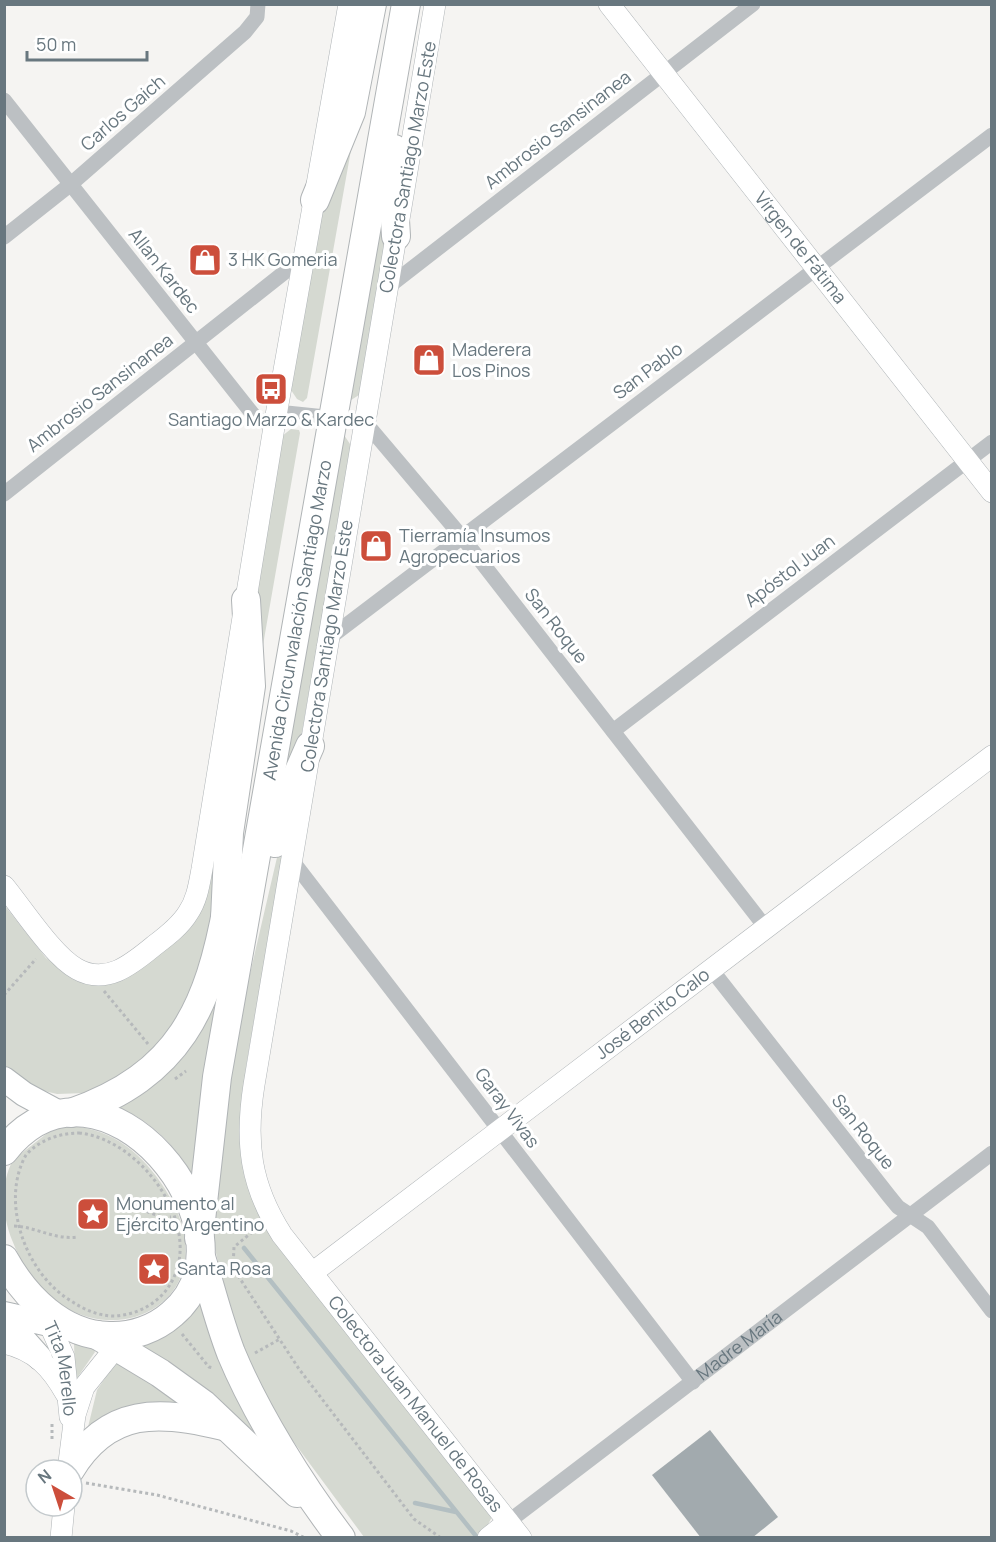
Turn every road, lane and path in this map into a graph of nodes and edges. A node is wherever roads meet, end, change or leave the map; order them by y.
1 (349, 4) edge
2 (372, 4) edge
3 (386, 4) edge
4 (406, 4) edge
5 (415, 4) edge
6 (435, 4) edge
7 (609, 4) edge
8 (753, 4) edge
9 (258, 8) edge
10 (663, 73) junction
11 (4, 100) edge
12 (992, 135) edge
13 (71, 184) junction
14 (315, 200) junction
15 (396, 236) junction
16 (4, 237) edge
17 (305, 256) junction
18 (816, 268) junction
19 (388, 287) junction
20 (196, 343) junction
21 (276, 416) junction
22 (323, 417) junction
23 (364, 421) junction
24 (992, 442) edge
25 (967, 460) junction
26 (5, 491) edge
27 (992, 492) edge
28 (462, 537) junction
29 (246, 600) junction
30 (328, 639) junction
31 (613, 731) junction
32 (310, 746) junction
33 (992, 756) edge
34 (291, 859) junction
35 (4, 886) edge
36 (225, 919) junction
37 (766, 927) junction
38 (31, 952) dead end
39 (711, 969) junction
40 (99, 982) junction
41 (4, 994) edge
42 (228, 1012) junction
43 (155, 1052) dead end
44 (177, 1069) dead end
45 (197, 1073) dead end
46 (4, 1079) edge
47 (66, 1114) junction
48 (500, 1130) junction
49 (4, 1151) edge
50 (992, 1153) edge
51 (9, 1196) dead end
52 (10, 1202) dead end
53 (118, 1205) dead end
54 (911, 1215) junction
55 (174, 1217) junction
56 (265, 1222) dead end
57 (14, 1226) junction
58 (76, 1237) dead end
59 (199, 1244) junction
60 (4, 1259) edge
61 (312, 1273) junction
62 (992, 1311) edge
63 (4, 1314) edge
64 (45, 1314) junction
65 (4, 1323) edge
66 (177, 1328) dead end
67 (105, 1337) junction
68 (280, 1339) junction
69 (4, 1343) edge
70 (246, 1358) dead end
71 (40, 1359) junction
72 (219, 1368) dead end
73 (693, 1382) junction
74 (68, 1397) junction
75 (51, 1414) dead end
76 (230, 1427) junction
77 (72, 1436) junction
78 (52, 1443) dead end
79 (73, 1458) edge
80 (79, 1458) edge
81 (84, 1477) edge
82 (63, 1518) edge
83 (515, 1530) edge
84 (340, 1536) edge
85 (61, 1538) edge
86 (305, 1538) edge
87 (441, 1538) edge
88 (488, 1538) edge

1 - 14 street
2 - 14 highway
3 - 22 highway, Avenida Circunvalación Santiago Marzo
4 - 22 highway, Avenida Circunvalación Santiago Marzo
5 - 15 highway
6 - 15 street, Colectora Santiago Marzo Este
7 - 10 street, Vírgen de Fátima
8 - 10 street, Ambrosio Sansinanea
9 - 13 street, Carlos Gaich
10 - 18 street, Vírgen de Fátima
10 - 19 street, Ambrosio Sansinanea
11 - 13 street, Allan Kardec
12 - 18 street, San Pablo
13 - 16 street, Carlos Gaich
13 - 20 street, Allan Kardec
14 - 17 street
15 - 19 street, Colectora Santiago Marzo Este
17 - 20 street, Ambrosio Sansinanea
17 - 21 street
18 - 25 street, Vírgen de Fátima
18 - 28 street, San Pablo
19 - 23 street, Colectora Santiago Marzo Este
20 - 21 street, Allan Kardec
20 - 26 street, Ambrosio Sansinanea
21 - 22 street
21 - 29 street
22 - 23 street
22 - 36 highway, Avenida Circunvalación Santiago Marzo
22 - 42 highway, Avenida Circunvalación Santiago Marzo
23 - 28 street, San Roque
23 - 30 street, Colectora Santiago Marzo Este
24 - 25 street, Apóstol Juan
25 - 27 street, Vírgen de Fátima
25 - 31 street, Apóstol Juan
28 - 30 street, San Pablo
28 - 31 street, San Roque
29 - 36 highway
29 - 40 street
30 - 32 street, Colectora Santiago Marzo Este
31 - 37 street, San Roque
32 - 34 street, Colectora Santiago Marzo Este
32 - 42 highway
33 - 37 street, José Benito Calo
34 - 48 street, Garay Vivas
34 - 61 street, Colectora Santiago Marzo Este
35 - 40 street
36 - 47 highway, Avenida Circunvalación Santiago Marzo
37 - 39 street, José Benito Calo
38 - 41 path
39 - 48 street, José Benito Calo
39 - 54 street, San Roque
40 - 43 path
42 - 59 highway, Avenida Circunvalación Santiago Marzo
44 - 45 path
46 - 47 main road
47 - 49 highway, Avenida Circunvalación Santiago Marzo
47 - 59 highway
48 - 61 street, José Benito Calo
48 - 73 street, Garay Vivas
50 - 54 street, Madre María
51 - 55 path
52 - 57 path
53 - 55 path
54 - 62 street, San Roque
54 - 73 street, Madre María
55 - 57 path
56 - 68 path
57 - 58 path
59 - 67 highway, Avenida Circunvalación Santiago Marzo
59 - 84 highway
60 - 64 highway
61 - 83 street, Colectora Juan Manuel de Rosas
63 - 64 main road
64 - 67 highway
64 - 74 street, Tita Merello
65 - 71 main road
66 - 72 path
67 - 76 highway
67 - 77 street, Tita Merello
68 - 70 path
68 - 87 path
69 - 71 street
71 - 74 street
73 - 83 street, Madre María
74 - 77 street, Tita Merello
75 - 78 path
76 - 80 highway
76 - 84 highway
77 - 79 street, Tita Merello
81 - 86 path
82 - 85 street
83 - 88 street, Madre María

